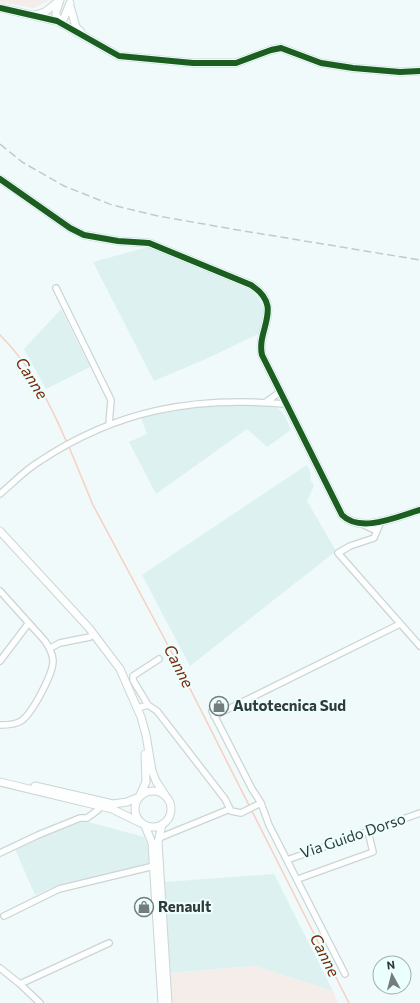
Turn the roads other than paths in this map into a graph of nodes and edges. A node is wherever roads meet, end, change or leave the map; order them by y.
1 (60, 0) edge
2 (70, 2) edge
3 (0, 8) edge
4 (34, 15) junction
5 (57, 21) junction
6 (82, 34) junction
7 (420, 71) edge
8 (0, 179) edge
9 (56, 288) dead end
10 (280, 392) junction
11 (266, 402) junction
12 (285, 404) junction
13 (109, 424) junction
14 (0, 494) edge
15 (420, 510) edge
16 (381, 521) junction
17 (364, 525) junction
18 (0, 530) edge
19 (376, 531) junction
20 (0, 537) edge
21 (0, 591) edge
22 (28, 624) junction
23 (400, 624) junction
24 (90, 637) junction
25 (420, 646) edge
26 (50, 648) junction
27 (159, 659) dead end
28 (0, 661) edge
29 (148, 705) junction
30 (138, 708) junction
31 (0, 725) edge
32 (0, 777) edge
33 (0, 782) edge
34 (165, 795) junction
35 (140, 796) junction
36 (261, 803) junction
37 (99, 806) junction
38 (230, 809) junction
39 (420, 813) edge
40 (143, 824) junction
41 (162, 825) junction
42 (368, 831) junction
43 (159, 838) junction
44 (0, 853) edge
45 (287, 860) junction
46 (154, 866) junction
47 (298, 879) junction
48 (4, 916) dead end
49 (110, 943) dead end
50 (0, 968) edge
51 (345, 974) dead end
52 (20, 984) junction
53 (40, 1003) edge
54 (162, 1003) edge
55 (168, 1003) edge

1 - 4 street
1 - 5 street
2 - 5 street
2 - 6 street
3 - 4 street
4 - 5 street
5 - 6 street
6 - 7 street
8 - 10 street
9 - 13 street
10 - 11 street
10 - 12 street
11 - 12 street
11 - 13 street
12 - 17 street
13 - 14 street
15 - 16 street
16 - 17 street
16 - 19 street
17 - 19 street
18 - 30 street
19 - 23 street
20 - 24 street
21 - 22 street
22 - 26 street
22 - 28 street
23 - 25 street
23 - 36 street
24 - 26 street
24 - 35 street
26 - 31 street
27 - 29 street
29 - 30 street
29 - 38 street
30 - 34 street
32 - 35 street
33 - 37 street
34 - 35 street
34 - 41 street
35 - 40 street
36 - 38 street
36 - 45 street
37 - 40 street
37 - 44 street
38 - 43 street
39 - 42 street, Via Guido Dorso
40 - 41 street
40 - 46 street
41 - 43 street
42 - 45 street, Via Guido Dorso
42 - 47 street
43 - 55 street
45 - 47 street
46 - 48 street
46 - 54 street
47 - 51 street
49 - 52 street
50 - 52 street
52 - 53 street

